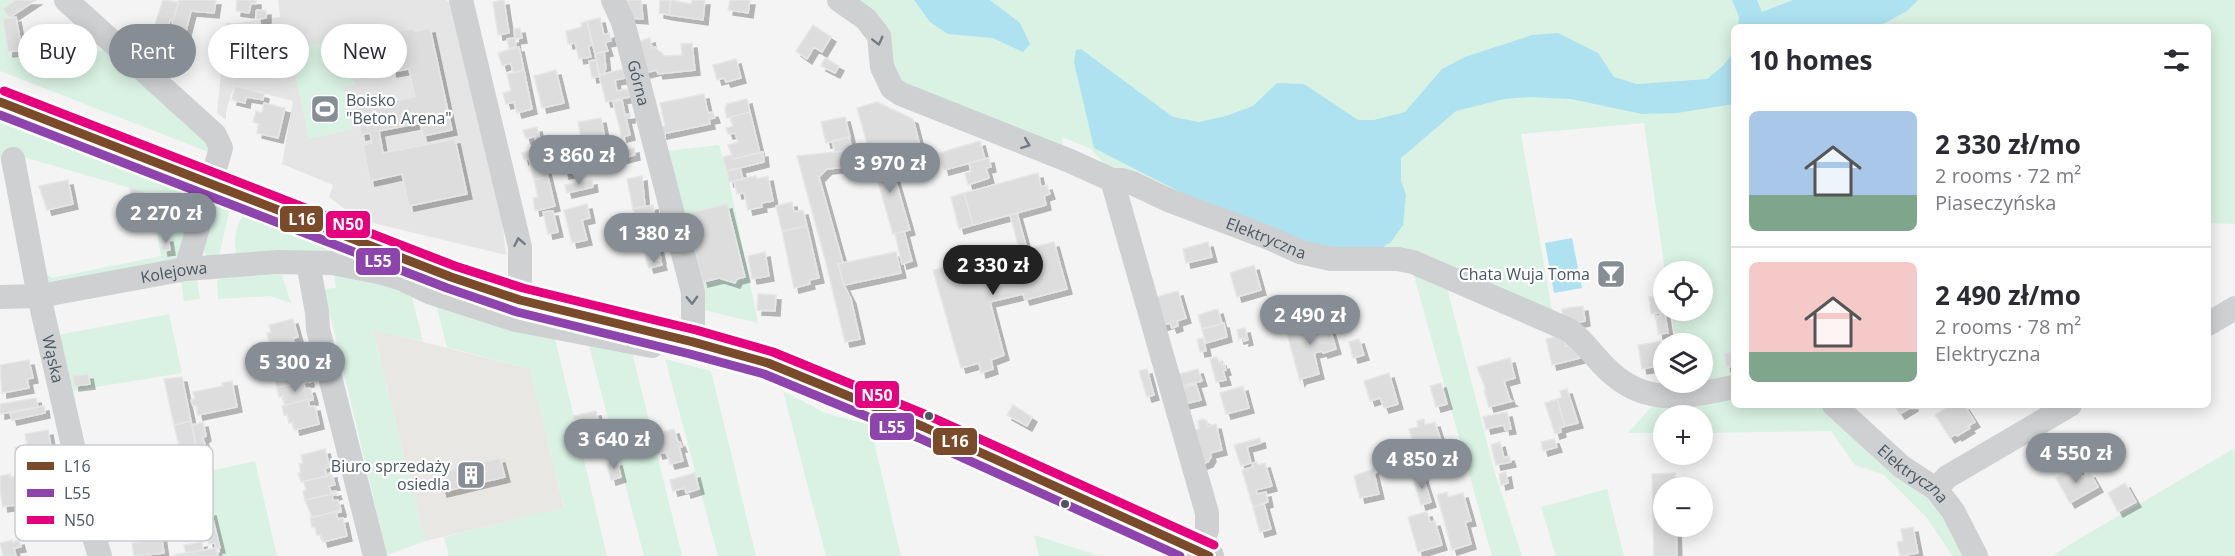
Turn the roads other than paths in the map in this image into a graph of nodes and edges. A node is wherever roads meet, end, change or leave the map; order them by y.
1 (66, 0) edge
2 (460, 0) edge
3 (613, 0) edge
4 (840, 0) edge
5 (0, 102) edge
6 (13, 159) dead end
7 (1112, 180) junction
8 (212, 184) junction
9 (308, 263) junction
10 (186, 269) junction
11 (39, 296) junction
12 (0, 297) edge
13 (520, 300) junction
14 (2235, 308) edge
15 (2211, 322) edge
16 (693, 342) junction
17 (1731, 388) edge
18 (1837, 408) edge
19 (2065, 408) edge
20 (73, 445) edge
21 (996, 476) dead end
22 (1936, 489) junction
23 (95, 541) edge
24 (1204, 554) edge
25 (100, 556) edge
26 (375, 556) edge
27 (1976, 556) edge

1 - 8 street
13 -> 2 street
3 -> 16 street, Górna
4 -> 7 street, Elektryczna
5 - 8 main road
6 - 11 street, Wąska
7 - 17 street, Elektryczna
7 - 24 street
8 - 10 street
8 - 13 main road
9 - 10 street, Kolejowa
9 - 21 street, Kolejowa
9 - 26 street
10 - 11 street, Kolejowa
11 - 12 street, Kolejowa
11 - 20 street, Wąska
13 - 16 main road
14 - 15 street
16 - 24 main road
18 - 22 street, Elektryczna
19 - 22 street
22 - 27 street, Elektryczna
23 - 25 street, Wąska

